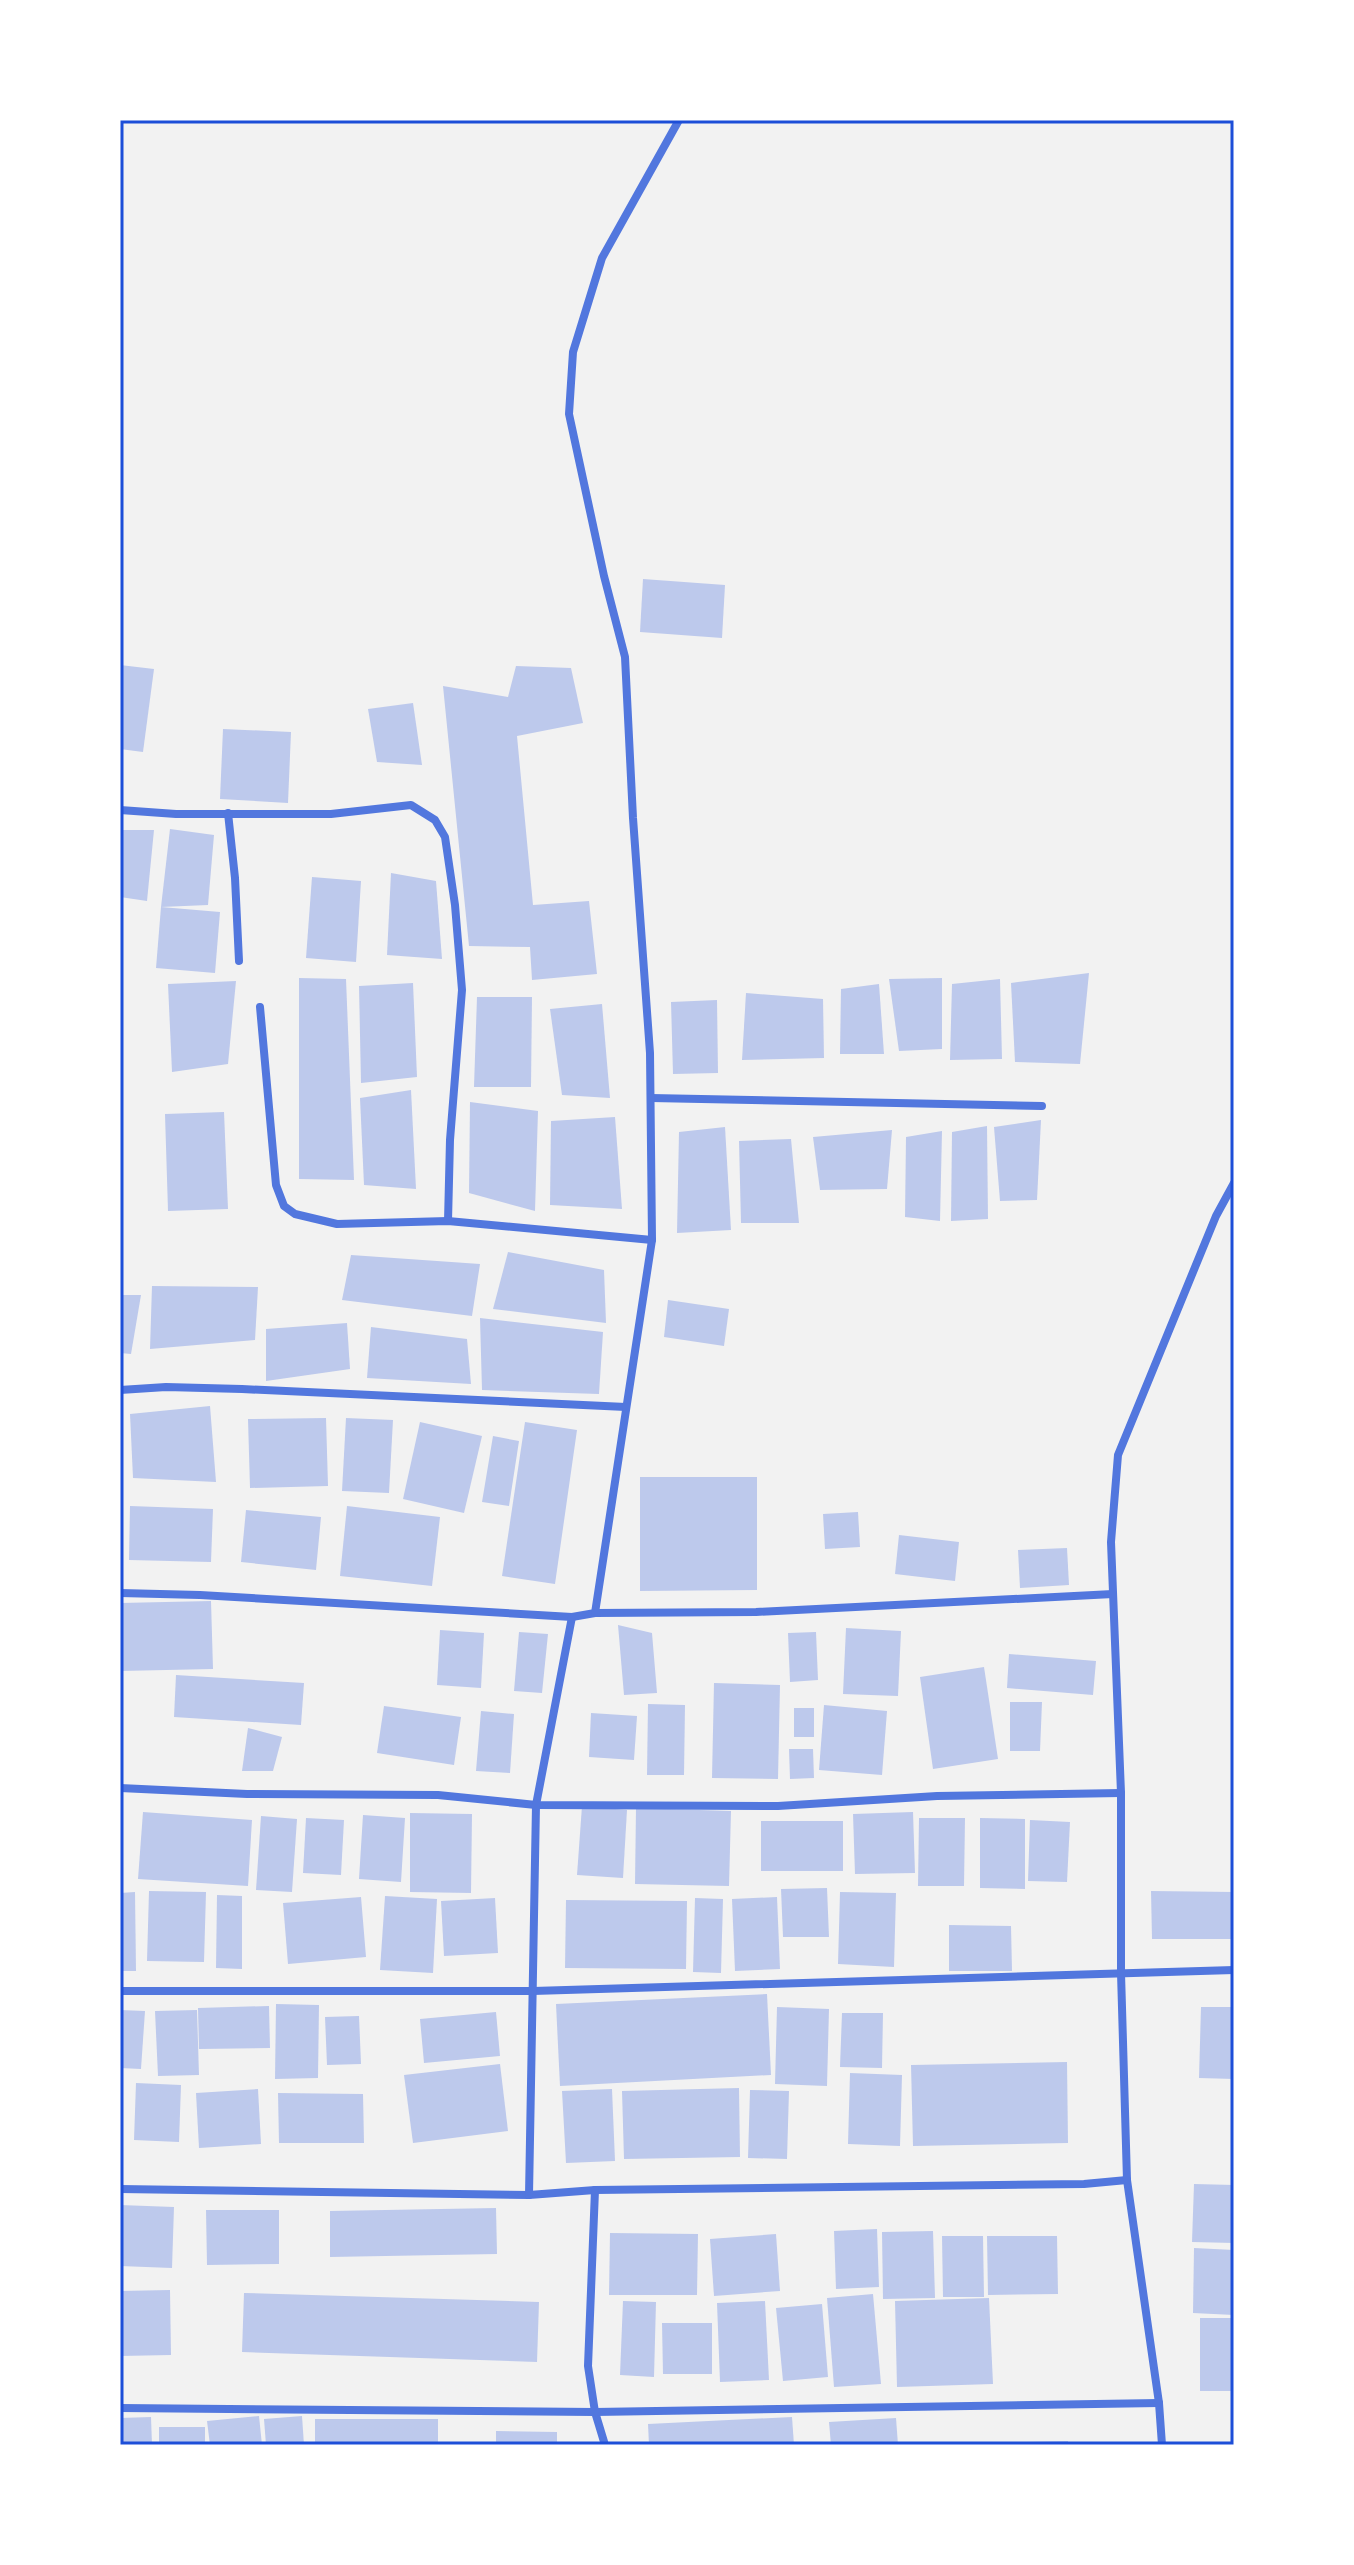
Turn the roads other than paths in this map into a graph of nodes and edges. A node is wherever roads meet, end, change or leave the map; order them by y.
1 (679, 120) edge
2 (120, 810) edge
3 (228, 813) junction
4 (239, 961) dead end
5 (260, 1007) dead end
6 (651, 1098) junction
7 (1042, 1106) dead end
8 (1234, 1183) edge
9 (448, 1221) junction
10 (652, 1240) junction
11 (120, 1390) edge
12 (626, 1407) junction
13 (120, 1593) edge
14 (1113, 1594) junction
15 (595, 1613) junction
16 (572, 1617) junction
17 (120, 1788) edge
18 (1121, 1793) junction
19 (536, 1805) junction
20 (1234, 1970) edge
21 (1121, 1973) junction
22 (120, 1991) edge
23 (533, 1991) junction
24 (1127, 2180) junction
25 (120, 2189) edge
26 (595, 2190) junction
27 (529, 2195) junction
28 (1159, 2403) junction
29 (120, 2408) edge
30 (595, 2412) junction
31 (605, 2445) edge
32 (1162, 2445) edge

1 - 6 street
2 - 3 street
3 - 4 street
3 - 9 street
5 - 9 street
6 - 7 street
6 - 10 street
8 - 14 street
9 - 10 street
10 - 12 street
11 - 12 street
12 - 15 street
13 - 16 street
14 - 15 street
14 - 18 street
15 - 16 street
16 - 19 street
17 - 19 street
18 - 19 street
18 - 21 street
19 - 23 street
20 - 21 street
21 - 23 street
21 - 24 street
22 - 23 street
23 - 27 street
24 - 26 street
24 - 28 street
25 - 27 street
26 - 27 street
26 - 30 street
28 - 30 street
28 - 32 street
29 - 30 street
30 - 31 street

